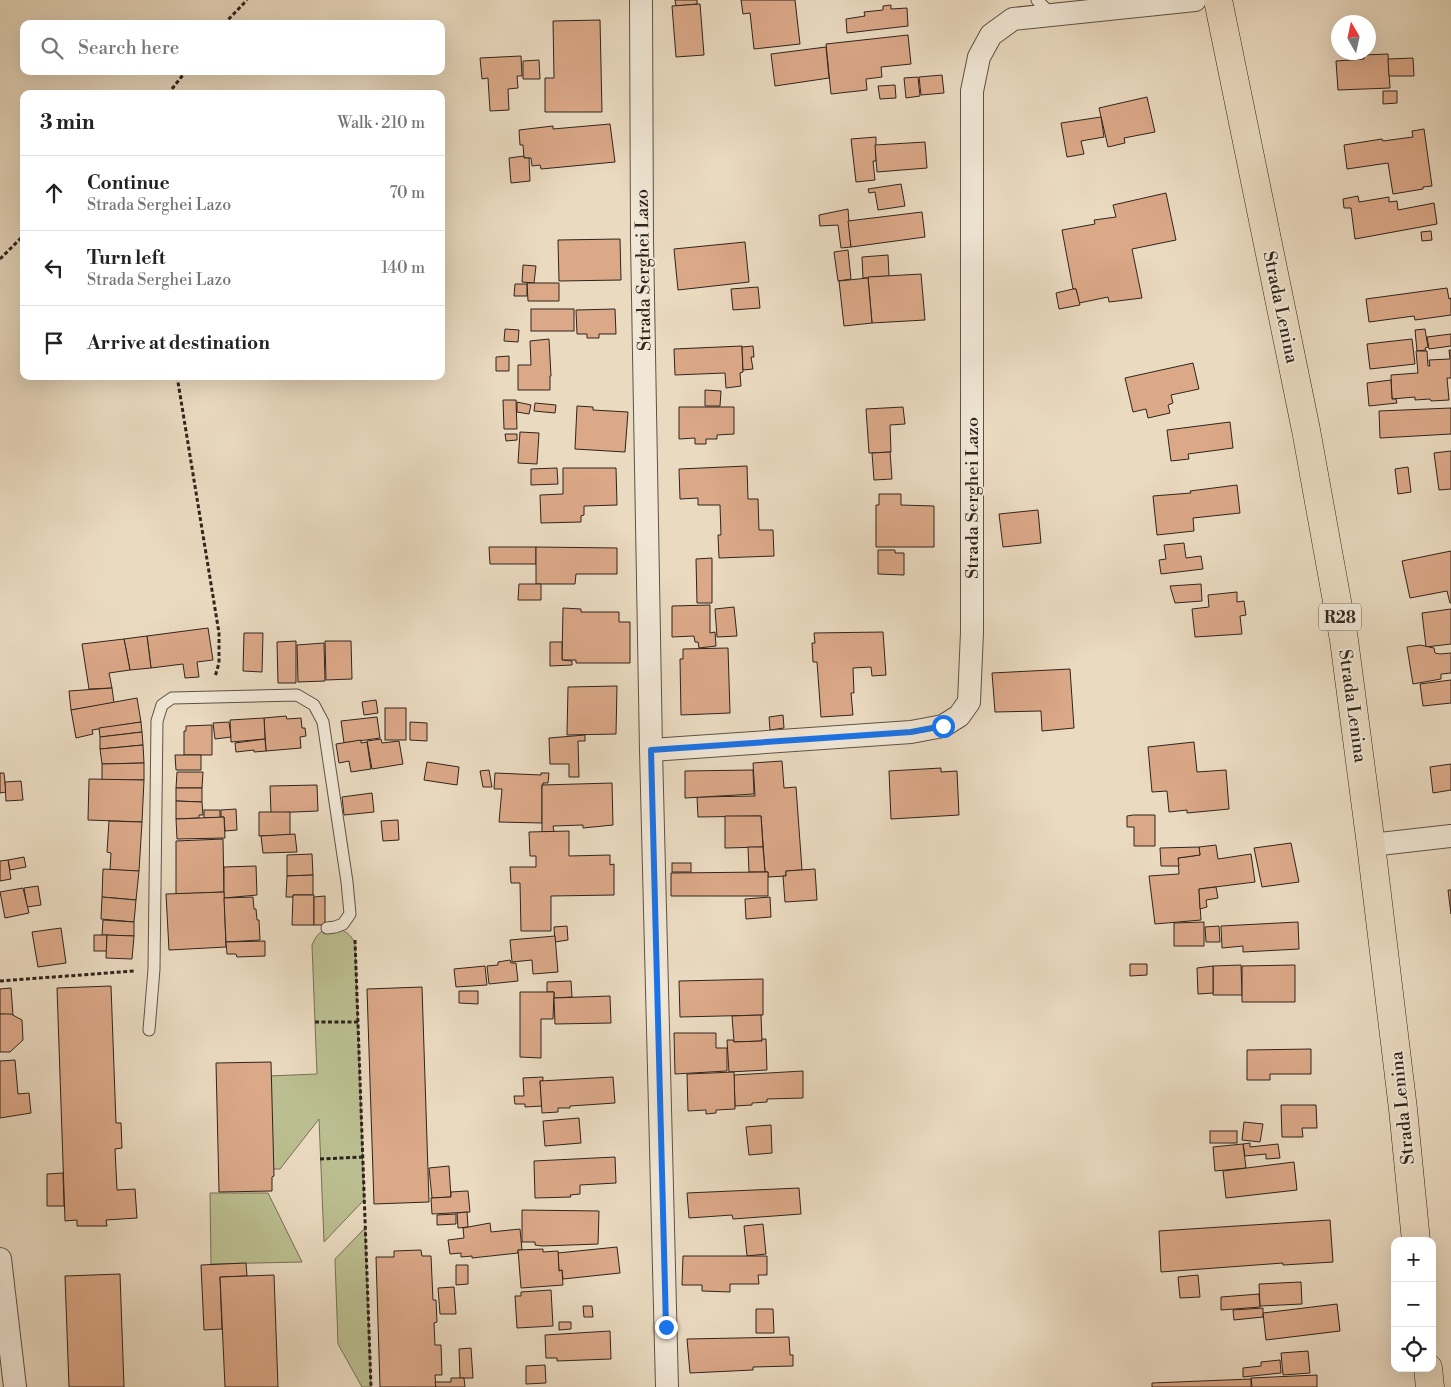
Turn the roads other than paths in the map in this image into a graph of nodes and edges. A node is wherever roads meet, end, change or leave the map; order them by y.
1 (641, 0) edge
2 (1195, 0) edge
3 (1218, 0) edge
4 (1045, 8) edge
5 (651, 750) junction
6 (1451, 836) edge
7 (1372, 845) junction
8 (328, 928) dead end
9 (149, 1030) dead end
10 (1416, 1237) edge
11 (0, 1259) edge
12 (1428, 1372) edge
13 (15, 1387) edge
14 (667, 1387) edge
15 (1430, 1387) edge

1 - 5 street, Strada Serghei Lazo
2 - 4 street, Strada Serghei Lazo
3 - 7 main road, Strada Lenina / R28
4 - 5 street, Strada Serghei Lazo
5 - 14 street, Strada Serghei Lazo
6 - 7 street
7 - 10 main road, Strada Lenina / R28
8 - 9 lane
11 - 13 street
12 - 15 main road

